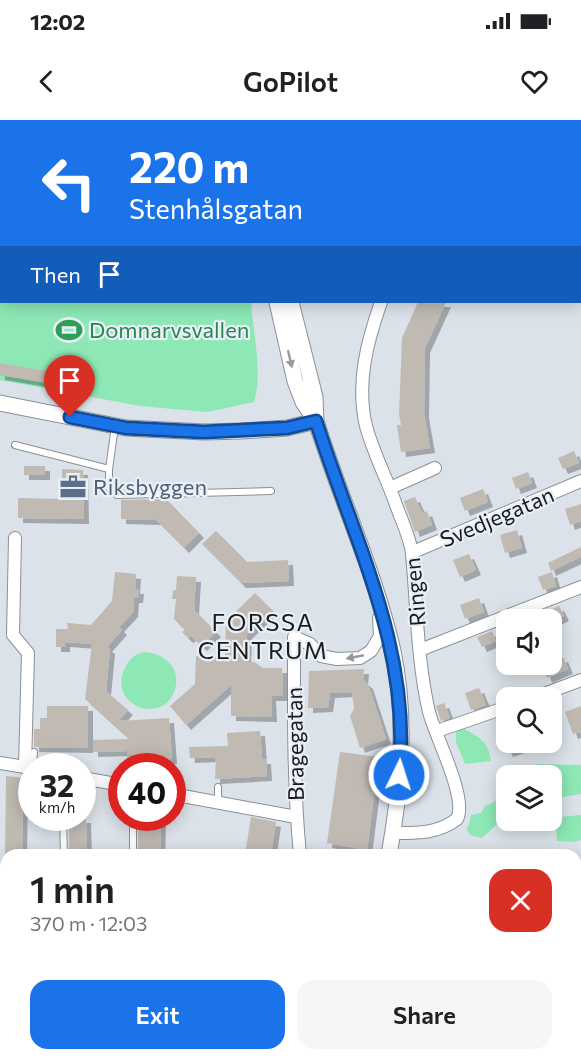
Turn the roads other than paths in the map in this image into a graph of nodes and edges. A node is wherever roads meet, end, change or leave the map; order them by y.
1 (277, 303) edge
2 (291, 303) edge
3 (381, 303) edge
4 (0, 403) edge
5 (316, 421) junction
6 (116, 426) junction
7 (15, 445) dead end
8 (109, 468) junction
9 (435, 468) dead end
10 (581, 481) edge
11 (390, 488) junction
12 (271, 491) dead end
13 (15, 538) dead end
14 (412, 552) junction
15 (581, 587) edge
16 (376, 592) junction
17 (420, 650) junction
18 (581, 680) edge
19 (562, 687) edge
20 (496, 711) edge
21 (437, 732) junction
22 (30, 753) edge
23 (0, 763) edge
24 (18, 765) edge
25 (218, 787) dead end
26 (186, 797) edge
27 (218, 803) junction
28 (296, 817) junction
29 (63, 831) edge
30 (133, 831) edge
31 (393, 833) junction
32 (64, 849) edge
33 (133, 849) edge
34 (299, 849) edge
35 (390, 849) edge

1 -> 5 street
2 - 5 street
3 - 11 street, Ringen
4 - 6 street
5 - 6 street
5 - 16 street
6 - 8 lane
7 - 8 lane
8 - 12 lane
9 - 11 street
10 - 14 street, Svedjegatan
11 - 14 street, Ringen
13 - 22 street
14 - 17 street, Ringen
15 - 17 street
16 -> 28 street, Bragegatan
16 - 31 street
17 - 21 street, Ringen
18 - 19 street
20 - 21 street
21 - 31 street, Ringen
23 - 24 street
25 - 27 lane
26 - 27 street
27 - 28 street
28 - 34 street, Bragegatan
29 - 32 lane
30 - 33 lane
31 - 35 street

